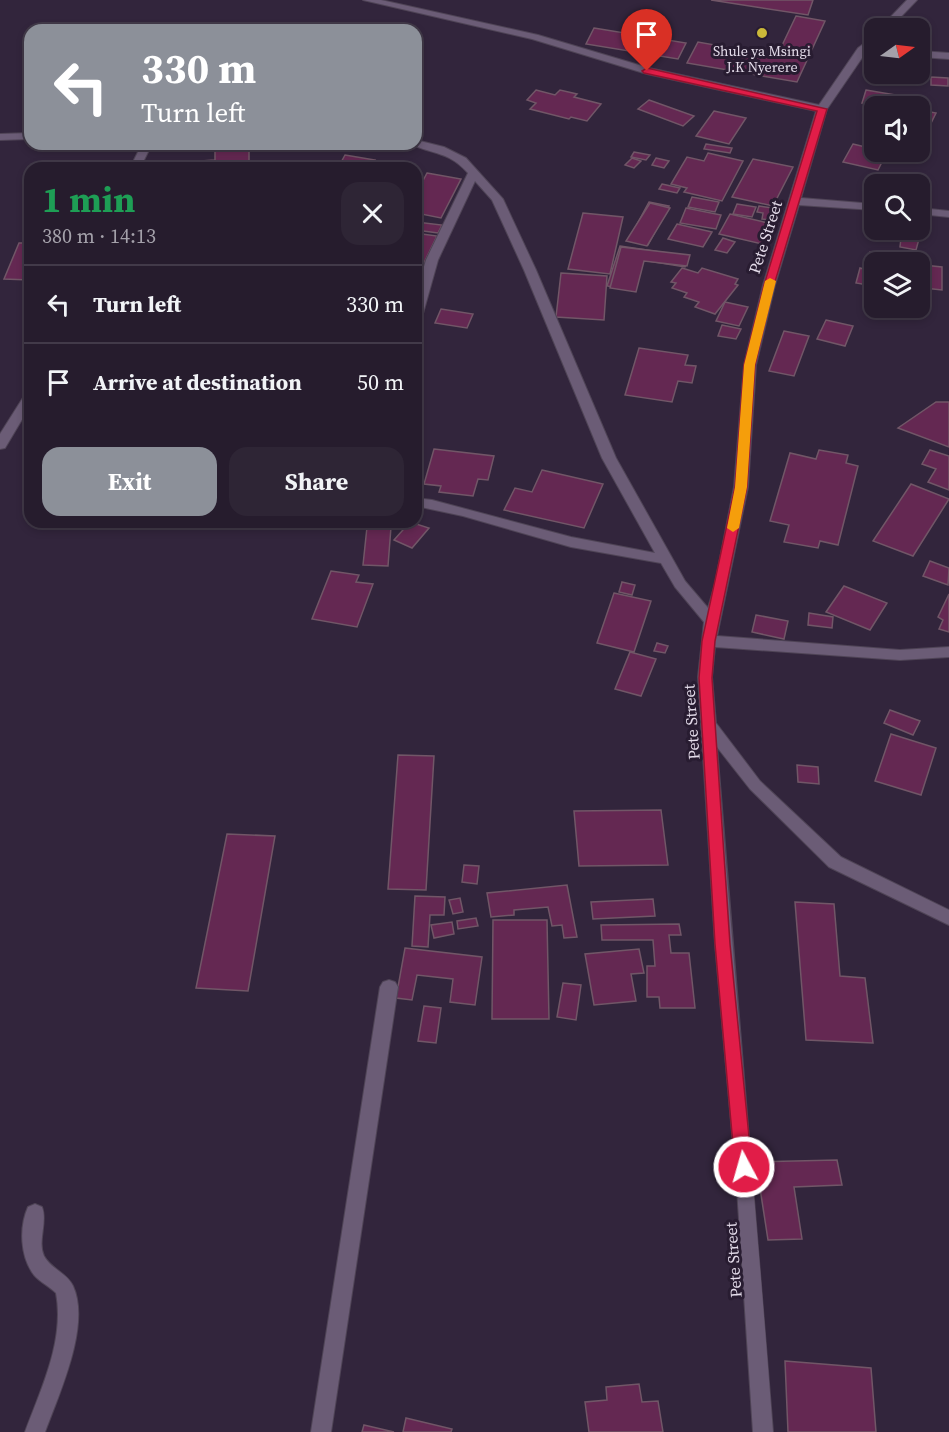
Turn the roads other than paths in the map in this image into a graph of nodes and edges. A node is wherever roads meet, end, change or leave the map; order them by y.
1 (368, 0) edge
2 (912, 0) edge
3 (895, 18) edge
4 (930, 55) edge
5 (864, 56) edge
6 (949, 56) edge
7 (822, 109) junction
8 (24, 136) edge
9 (0, 137) edge
10 (422, 144) edge
11 (473, 174) junction
12 (796, 201) junction
13 (864, 206) edge
14 (930, 212) edge
15 (949, 214) edge
16 (422, 284) edge
17 (24, 406) edge
18 (0, 445) edge
19 (422, 503) edge
20 (666, 559) junction
21 (711, 621) junction
22 (708, 641) junction
23 (949, 652) edge
24 (709, 725) junction
25 (949, 918) edge
26 (389, 987) dead end
27 (35, 1213) dead end
28 (35, 1432) edge
29 (321, 1432) edge
30 (763, 1432) edge

1 - 7 street
2 - 3 street
4 - 6 street
5 - 7 street, Pete Street
7 - 12 street, Pete Street
8 - 9 street
10 - 11 street
11 - 16 street
11 - 20 street
12 - 13 street
12 - 21 street, Pete Street
14 - 15 street
17 - 18 street
19 - 20 street
20 - 21 street
21 - 22 street, Pete Street
22 - 23 street
22 - 24 street, Pete Street
24 - 25 street
24 - 30 street, Pete Street
26 - 29 street
27 - 28 street

